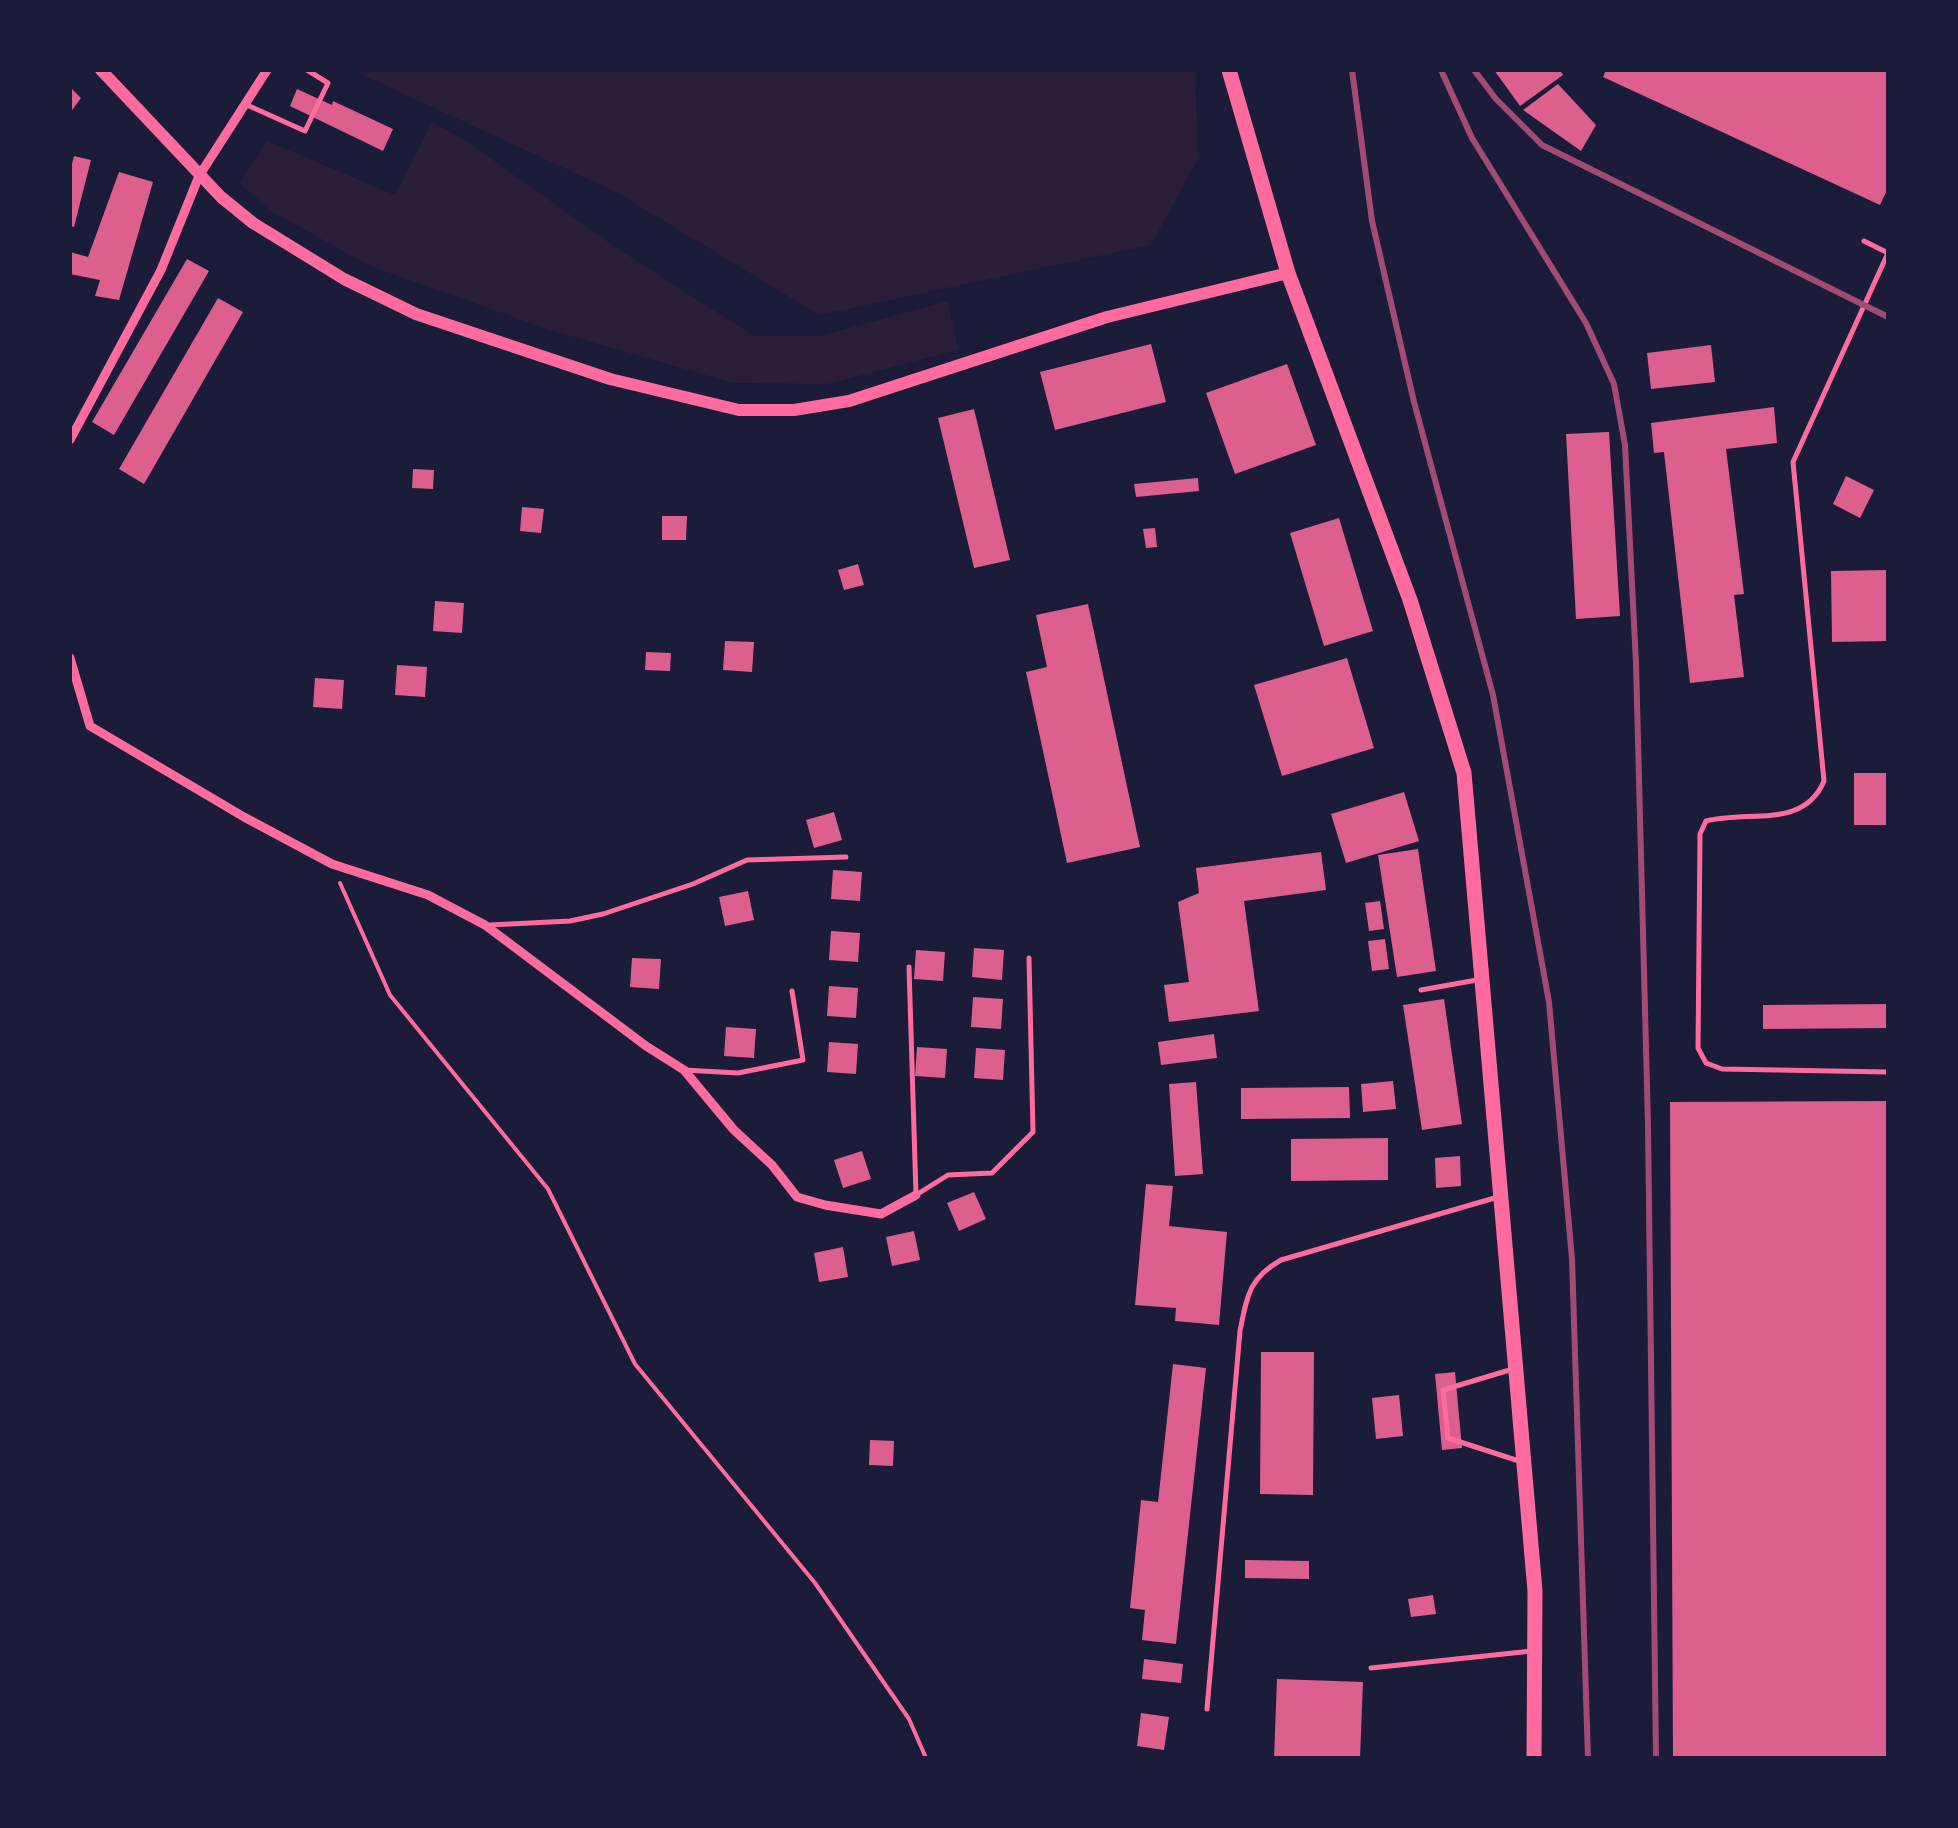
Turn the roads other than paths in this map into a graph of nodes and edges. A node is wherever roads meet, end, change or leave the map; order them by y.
1 (101, 70) edge
2 (266, 70) edge
3 (307, 70) edge
4 (1230, 70) edge
5 (244, 104) junction
6 (199, 176) junction
7 (1864, 241) dead end
8 (1888, 253) edge
9 (1288, 273) junction
10 (70, 440) edge
11 (70, 658) edge
12 (846, 857) dead end
13 (485, 925) junction
14 (1029, 958) dead end
15 (908, 967) dead end
16 (1482, 980) junction
17 (792, 990) dead end
18 (1421, 990) dead end
19 (684, 1070) junction
20 (1888, 1072) edge
21 (916, 1195) junction
22 (1501, 1196) junction
23 (1516, 1368) junction
24 (1524, 1463) junction
25 (1535, 1651) junction
26 (1371, 1668) dead end
27 (1207, 1710) dead end
28 (1534, 1758) edge

1 - 6 main road
2 - 5 street
3 - 5 lane
4 - 9 main road
5 - 6 street
6 - 9 main road
6 - 10 street
7 - 8 lane
8 - 20 lane
9 - 16 main road
11 - 13 street
12 - 13 lane
13 - 19 street
14 - 21 lane
15 - 21 lane
16 - 18 lane
16 - 22 main road
17 - 19 lane
19 - 21 street
22 - 23 main road
22 - 27 lane
23 - 24 main road
23 - 24 lane
24 - 25 main road
25 - 26 lane
25 - 28 main road

